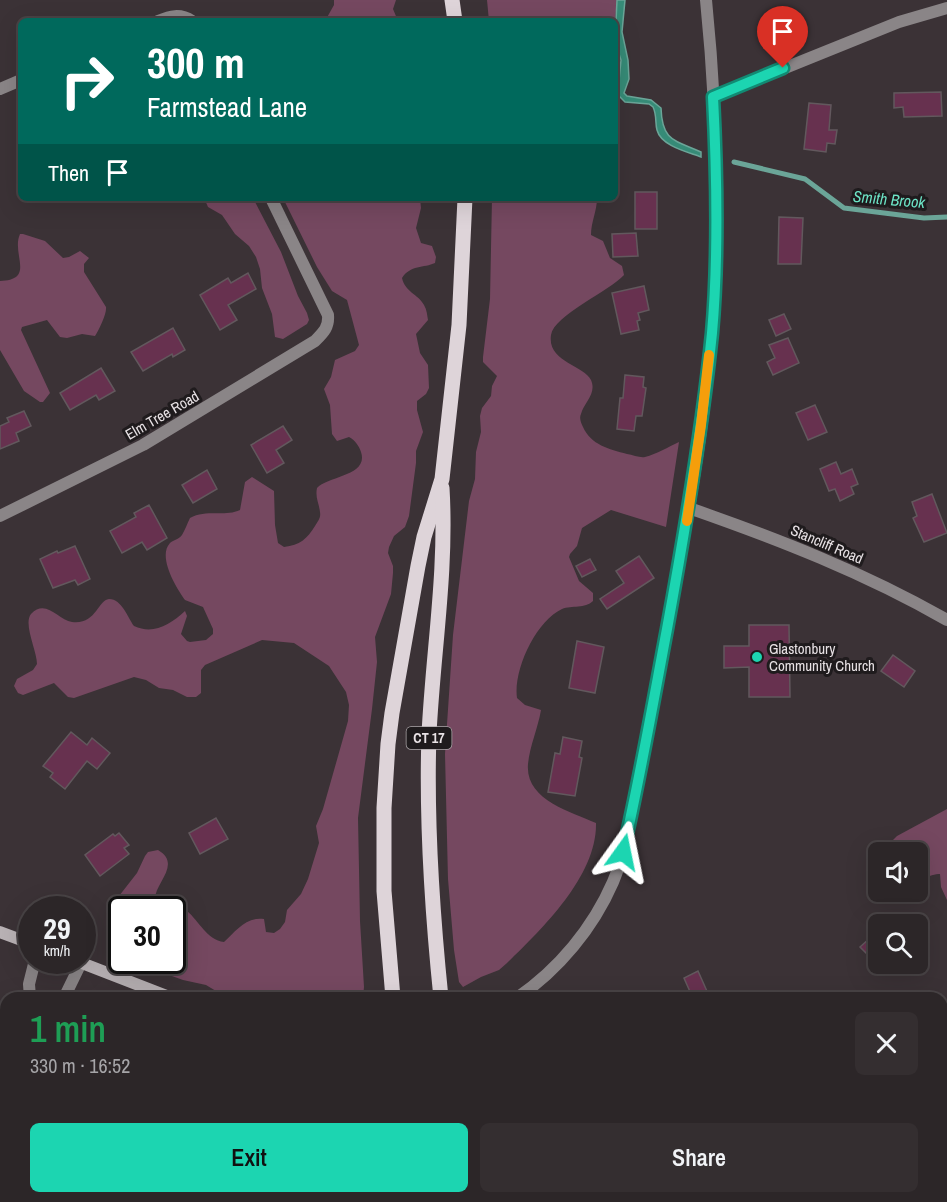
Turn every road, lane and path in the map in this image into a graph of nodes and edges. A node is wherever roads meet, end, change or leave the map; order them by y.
1 (452, 0) edge
2 (706, 0) edge
3 (947, 8) edge
4 (166, 18) edge
5 (184, 18) edge
6 (455, 18) edge
7 (18, 81) edge
8 (0, 89) edge
9 (713, 97) junction
10 (272, 201) edge
11 (465, 201) edge
12 (442, 479) junction
13 (689, 508) junction
14 (0, 516) edge
15 (947, 620) edge
16 (0, 932) edge
17 (18, 939) edge
18 (96, 968) edge
19 (31, 974) edge
20 (73, 974) edge
21 (30, 992) edge
22 (66, 992) edge
23 (157, 992) edge
24 (392, 992) edge
25 (440, 992) edge
26 (524, 992) edge

1 - 6 main road
2 - 9 street
3 - 9 street
4 - 5 street
7 - 8 street
9 - 13 street
10 - 14 street, Elm Tree Road
11 - 12 main road, CT 17
12 - 24 main road, CT 17
12 - 25 main road, CT 17
13 - 15 street, Stancliff Road
13 - 26 street
16 - 17 main road
18 - 23 main road
19 - 21 street
20 - 22 street

